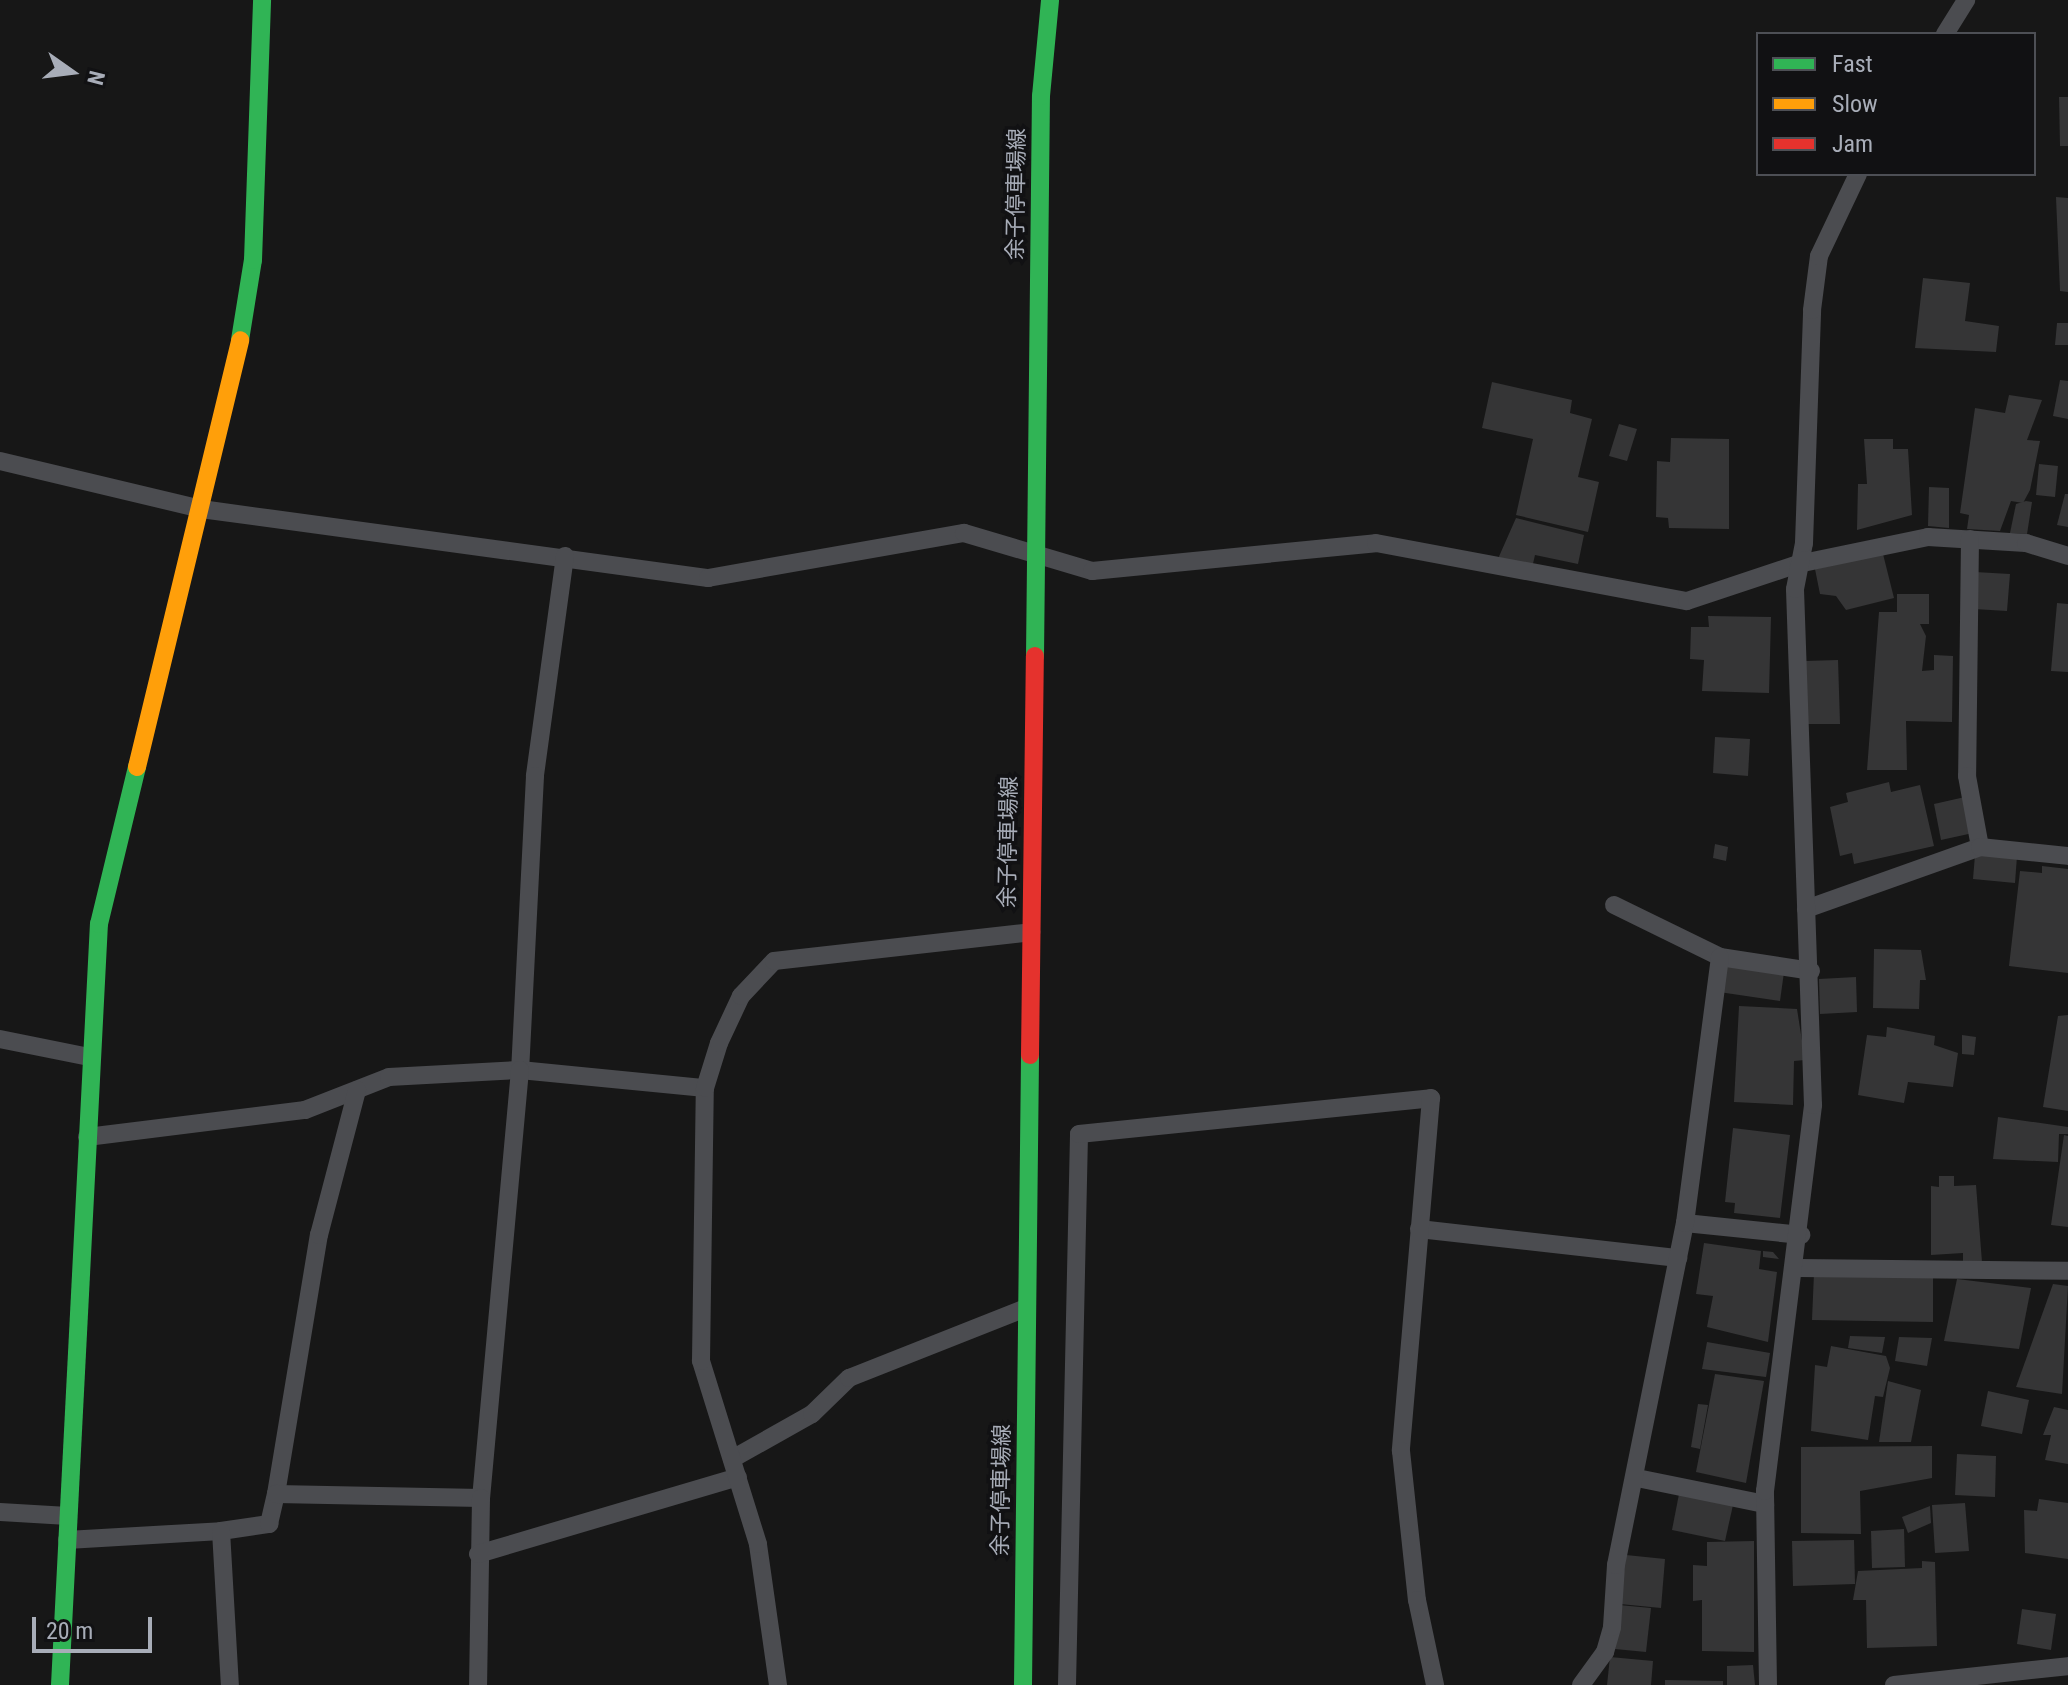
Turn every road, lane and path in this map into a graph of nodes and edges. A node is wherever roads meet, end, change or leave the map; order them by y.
1 (262, 0) edge
2 (1050, 0) edge
3 (1966, 0) edge
4 (1946, 32) edge
5 (1857, 176) edge
6 (0, 461) edge
7 (201, 509) junction
8 (1970, 539) junction
9 (565, 556) junction
10 (2068, 556) edge
11 (1034, 559) junction
12 (1798, 564) junction
13 (1980, 847) junction
14 (2068, 856) edge
15 (1614, 905) dead end
16 (1806, 909) junction
17 (1031, 932) junction
18 (1720, 957) junction
19 (1811, 971) junction
20 (0, 1039) edge
21 (89, 1057) junction
22 (520, 1070) junction
23 (705, 1088) junction
24 (357, 1090) junction
25 (85, 1137) junction
26 (1685, 1223) junction
27 (1419, 1229) junction
28 (1801, 1235) junction
29 (1678, 1258) junction
30 (1798, 1268) junction
31 (2068, 1271) edge
32 (1026, 1308) junction
33 (735, 1468) junction
34 (1637, 1478) junction
35 (276, 1494) junction
36 (481, 1498) junction
37 (1765, 1504) junction
38 (0, 1512) edge
39 (68, 1516) junction
40 (221, 1531) junction
41 (67, 1540) junction
42 (478, 1554) junction
43 (2068, 1666) edge
44 (2068, 1678) edge
45 (60, 1685) edge
46 (230, 1685) edge
47 (478, 1685) edge
48 (778, 1685) edge
49 (1023, 1685) edge
50 (1067, 1685) edge
51 (1435, 1685) edge
52 (1581, 1685) edge
53 (1768, 1685) edge
54 (1894, 1685) edge
55 (2067, 1685) edge

1 - 7 street
2 - 11 street, 余子停車場線
3 - 4 lane
5 - 12 lane
6 - 7 lane
7 - 9 lane
7 - 21 street
8 - 10 lane
8 - 12 lane
8 - 13 lane
9 - 11 lane
9 - 22 lane
11 - 12 lane
11 - 17 street, 余子停車場線
12 - 16 lane
13 - 14 lane
13 - 16 lane
15 - 18 lane
16 - 19 lane
17 - 23 lane
17 - 32 street, 余子停車場線
18 - 19 lane
18 - 26 lane
19 - 28 lane
20 - 21 lane
21 - 25 street
22 - 23 lane
22 - 24 lane
22 - 36 lane
23 - 33 lane
24 - 25 lane
24 - 35 lane
25 - 39 street
26 - 28 lane
26 - 29 lane
27 - 29 lane
27 - 50 lane
27 - 51 lane
28 - 30 lane
29 - 34 lane
30 - 31 lane
30 - 37 lane
32 - 33 lane
32 - 49 street, 余子停車場線
33 - 42 lane
33 - 48 lane
34 - 37 lane
34 - 52 lane
35 - 36 lane
35 - 40 lane
36 - 42 lane
37 - 53 lane
38 - 39 lane
39 - 41 street
40 - 41 lane
40 - 46 lane
41 - 45 street
42 - 47 lane
43 - 54 lane
44 - 55 lane

